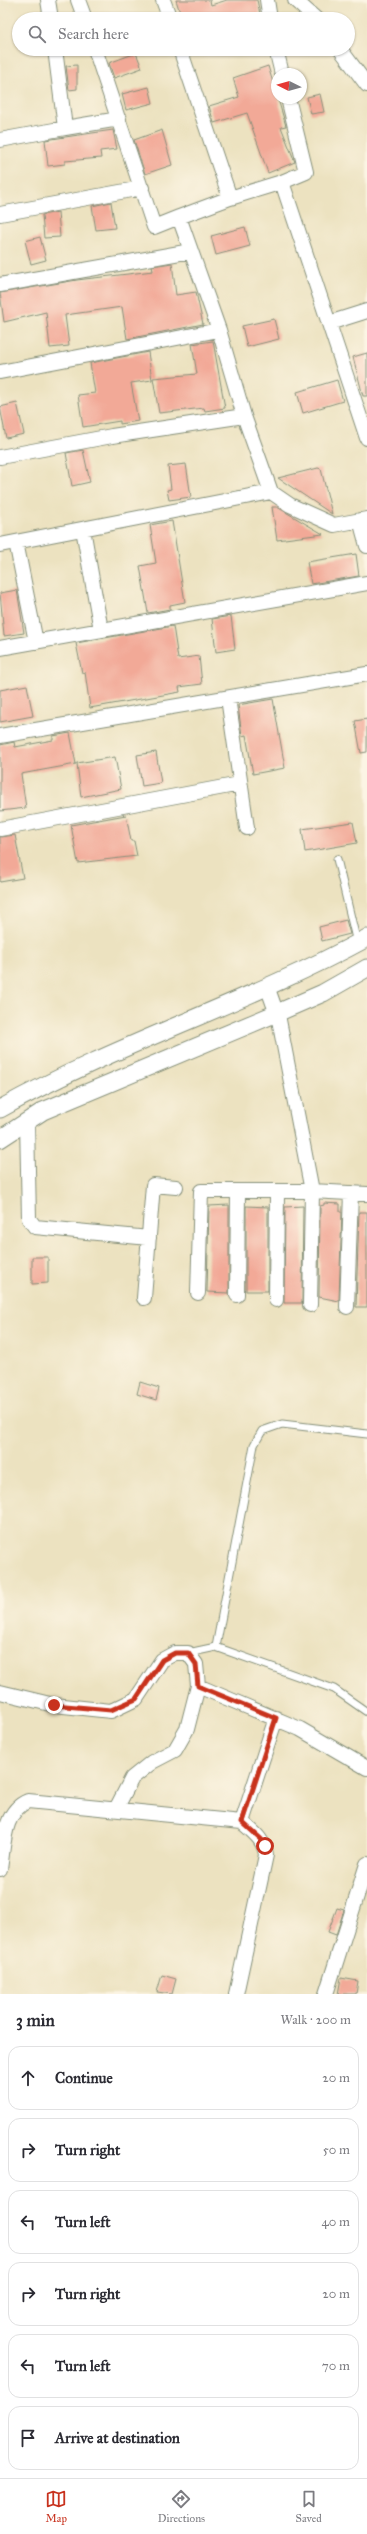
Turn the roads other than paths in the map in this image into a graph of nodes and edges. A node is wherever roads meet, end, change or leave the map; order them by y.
1 (48, 0) edge
2 (78, 0) edge
3 (163, 0) edge
4 (267, 0) edge
5 (295, 0) edge
6 (50, 12) edge
7 (82, 12) edge
8 (167, 12) edge
9 (269, 12) edge
10 (308, 12) edge
11 (56, 56) edge
12 (97, 56) edge
13 (182, 56) edge
14 (278, 56) edge
15 (345, 56) edge
16 (281, 68) edge
17 (367, 85) edge
18 (289, 104) edge
19 (119, 119) junction
20 (65, 128) junction
21 (0, 140) edge
22 (282, 182) junction
23 (142, 188) junction
24 (230, 198) junction
25 (0, 214) edge
26 (179, 217) junction
27 (191, 251) junction
28 (0, 285) edge
29 (367, 311) edge
30 (329, 323) junction
31 (219, 330) junction
32 (0, 372) edge
33 (362, 405) edge
34 (244, 416) junction
35 (367, 438) edge
36 (0, 457) edge
37 (271, 492) junction
38 (364, 519) edge
39 (84, 529) junction
40 (16, 542) junction
41 (0, 545) edge
42 (367, 546) edge
43 (367, 583) edge
44 (101, 630) junction
45 (36, 642) junction
46 (0, 648) edge
47 (367, 674) edge
48 (228, 698) junction
49 (0, 736) edge
50 (240, 784) junction
51 (247, 828) dead end
52 (0, 829) edge
53 (337, 859) dead end
54 (362, 941) edge
55 (367, 968) edge
56 (267, 986) junction
57 (276, 1013) junction
58 (0, 1110) edge
59 (27, 1122) junction
60 (0, 1139) edge
61 (176, 1187) dead end
62 (312, 1191) junction
63 (238, 1192) junction
64 (277, 1192) junction
65 (351, 1193) junction
66 (367, 1194) edge
67 (149, 1238) junction
68 (198, 1293) dead end
69 (237, 1295) dead end
70 (144, 1298) dead end
71 (276, 1300) dead end
72 (310, 1305) dead end
73 (347, 1307) dead end
74 (367, 1434) edge
75 (216, 1646) junction
76 (192, 1658) junction
77 (198, 1686) junction
78 (0, 1692) edge
79 (367, 1712) edge
80 (276, 1718) junction
81 (367, 1768) edge
82 (116, 1809) junction
83 (242, 1822) junction
84 (367, 1864) edge
85 (0, 1869) edge
86 (236, 1994) edge
87 (326, 1994) edge

1 - 6 street
2 - 7 street
3 - 8 street
4 - 9 street
5 - 10 street
11 - 20 street
12 - 19 street
13 - 24 street
14 - 16 street
15 - 17 street
18 - 22 street
19 - 20 street
19 - 23 street
20 - 21 street
22 - 24 street
22 - 30 street
23 - 25 street
23 - 26 street
24 - 26 street
26 - 27 street
27 - 28 street
27 - 31 street
29 - 30 street
30 - 33 street
31 - 32 street
31 - 34 street
33 - 35 street
34 - 36 street
34 - 37 street
37 - 38 street
37 - 39 street
38 - 42 street
39 - 40 street
39 - 44 street
40 - 41 street
40 - 45 street
43 - 44 street
44 - 45 street
45 - 46 street
47 - 48 street
48 - 49 street
48 - 50 street
50 - 51 street
50 - 52 street
53 - 54 lane
54 - 56 street
55 - 57 street
56 - 57 street
56 - 58 street
57 - 59 street
57 - 62 street
59 - 60 street
59 - 67 street
61 - 67 street
62 - 64 street
62 - 65 street
62 - 72 street
63 - 64 street
63 - 68 street
63 - 69 street
64 - 71 street
65 - 66 street
65 - 73 street
67 - 70 street
74 - 75 lane
75 - 76 lane
75 - 79 lane
76 - 77 street
76 - 78 street
77 - 80 street
77 - 82 street
80 - 81 street
80 - 83 street
82 - 83 street
82 - 85 street
83 - 86 street
84 - 87 street

